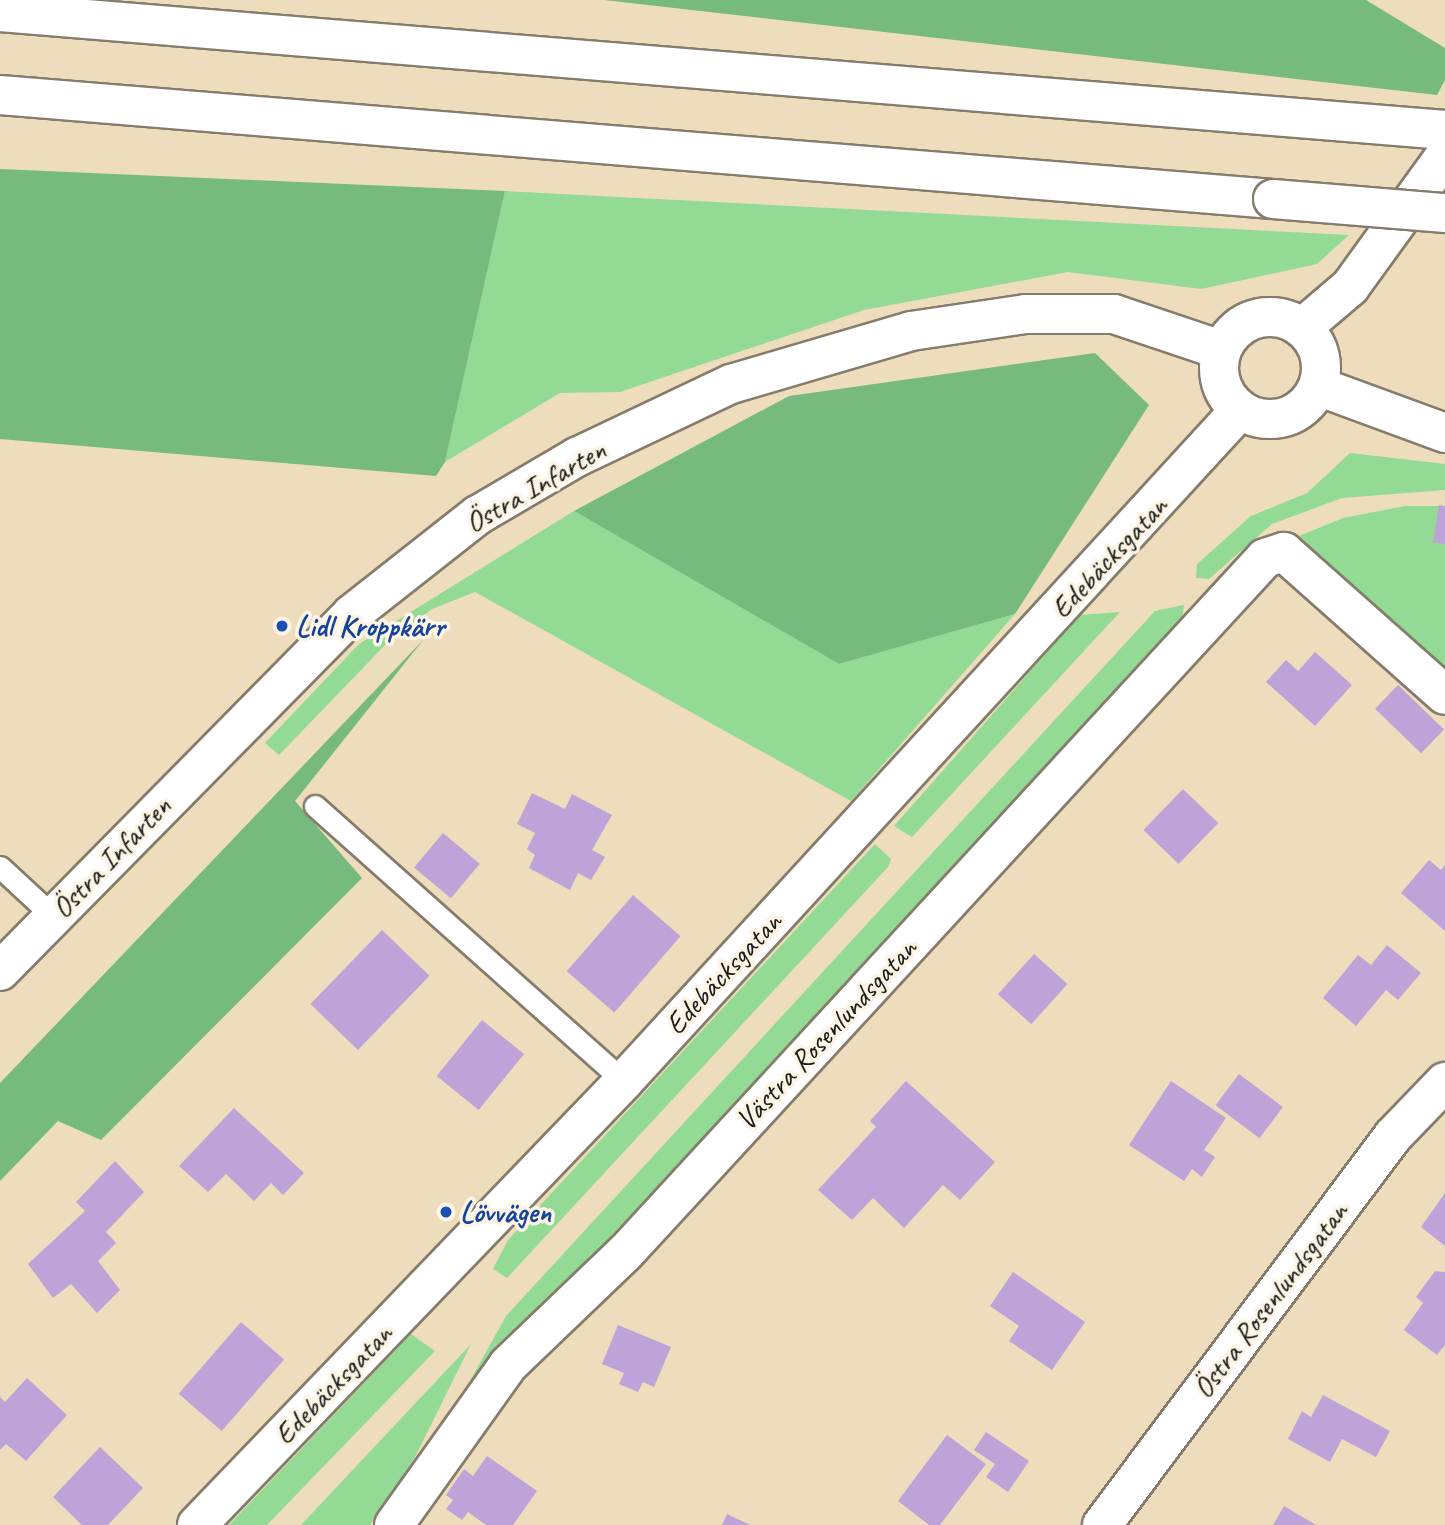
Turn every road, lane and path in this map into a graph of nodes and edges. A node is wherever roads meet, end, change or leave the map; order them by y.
1 (0, 12) edge
2 (0, 95) edge
3 (1445, 130) edge
4 (1445, 156) edge
5 (1445, 213) edge
6 (1303, 327) junction
7 (1221, 350) junction
8 (1320, 387) junction
9 (1239, 411) junction
10 (1445, 433) edge
11 (1445, 695) edge
12 (315, 806) dead end
13 (0, 867) edge
14 (54, 917) junction
15 (0, 971) edge
16 (624, 1081) junction
17 (1445, 1082) edge
18 (197, 1525) edge
19 (394, 1525) edge
20 (1102, 1525) edge

1 - 3 main road
2 - 5 main road, bridge
4 - 6 main road
6 - 7 main road
6 - 8 main road
7 - 9 main road
7 - 14 main road, Östra Infarten
8 - 9 main road
8 - 10 main road
9 - 16 main road, Edebäcksgatan
11 - 19 main road, Västra Rosenlundsgatan
12 - 16 lane
13 - 14 lane
14 - 15 main road, Östra Infarten
16 - 18 main road, Edebäcksgatan
17 - 20 main road, Östra Rosenlundsgatan

